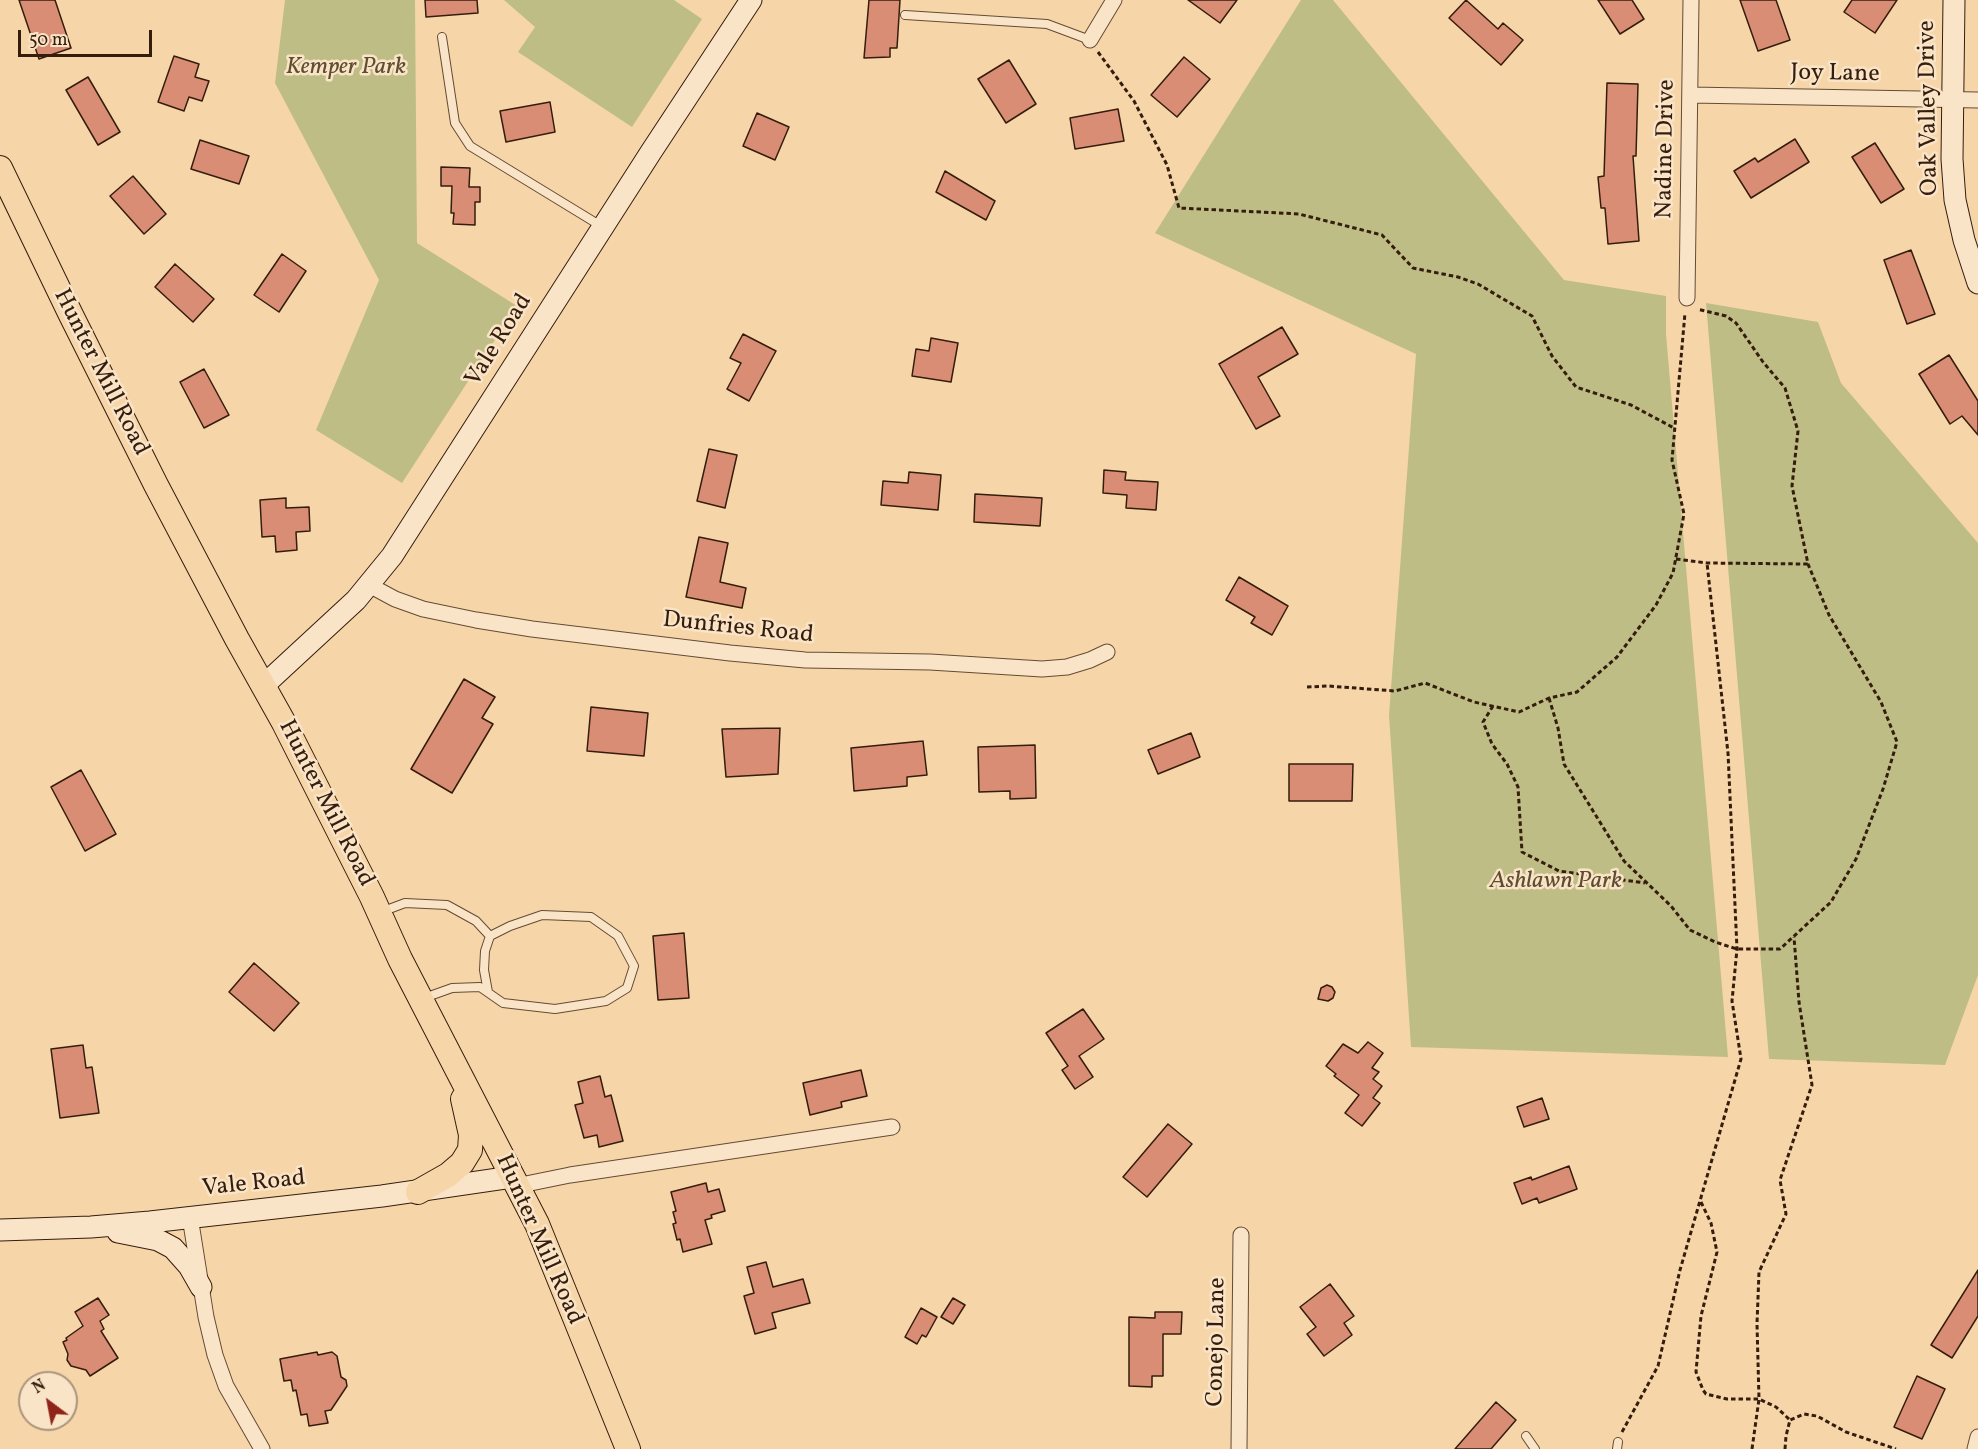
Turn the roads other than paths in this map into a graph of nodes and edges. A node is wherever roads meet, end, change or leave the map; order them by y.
1 (751, 0) edge
2 (1114, 0) edge
3 (1691, 0) edge
4 (1954, 0) edge
5 (905, 15) dead end
6 (442, 36) dead end
7 (1090, 40) joint
8 (1690, 95) junction
9 (1953, 99) junction
10 (1978, 100) edge
11 (0, 168) edge
12 (603, 227) junction
13 (1978, 283) edge
14 (1686, 302) road end
15 (369, 585) junction
16 (1107, 652) dead end
17 (263, 686) junction
18 (379, 913) junction
19 (490, 936) junction
20 (488, 992) junction
21 (421, 999) junction
22 (455, 1065) junction
23 (892, 1127) dead end
24 (514, 1181) junction
25 (418, 1191) junction
26 (190, 1217) junction
27 (91, 1227) junction
28 (0, 1230) edge
29 (1241, 1235) dead end
30 (201, 1287) junction
31 (1526, 1436) dead end
32 (1978, 1437) edge
33 (262, 1449) edge
34 (628, 1449) edge
35 (1239, 1449) edge
36 (1535, 1449) edge
37 (1975, 1449) edge

1 - 12 main road, Vale Road
2 - 7 street
3 - 8 street, Nadine Drive
4 - 9 main road, Oak Valley Drive
5 - 7 lane
6 - 12 lane
8 - 9 street, Joy Lane
8 - 14 street, Nadine Drive
9 - 10 street, Joy Lane
9 - 13 main road, Oak Valley Drive
11 - 17 main road, Hunter Mill Road
12 - 15 main road, Vale Road
15 - 16 street, Dunfries Road
15 - 17 main road, Vale Road
17 - 18 main road, Hunter Mill Road
18 - 19 lane
18 - 21 main road, Hunter Mill Road
19 - 20 lane
19 - 20 lane
20 - 21 lane
21 - 22 main road, Hunter Mill Road
22 - 24 main road, Hunter Mill Road
22 - 25 main road
23 - 24 street
24 - 25 main road, Vale Road
24 - 34 main road, Hunter Mill Road
25 - 26 main road, Vale Road
26 - 27 main road, Vale Road
26 - 30 street
27 - 28 main road, Vale Road
27 - 30 main road
29 - 35 street, Conejo Lane
30 - 33 street
31 - 36 lane
32 - 37 street

